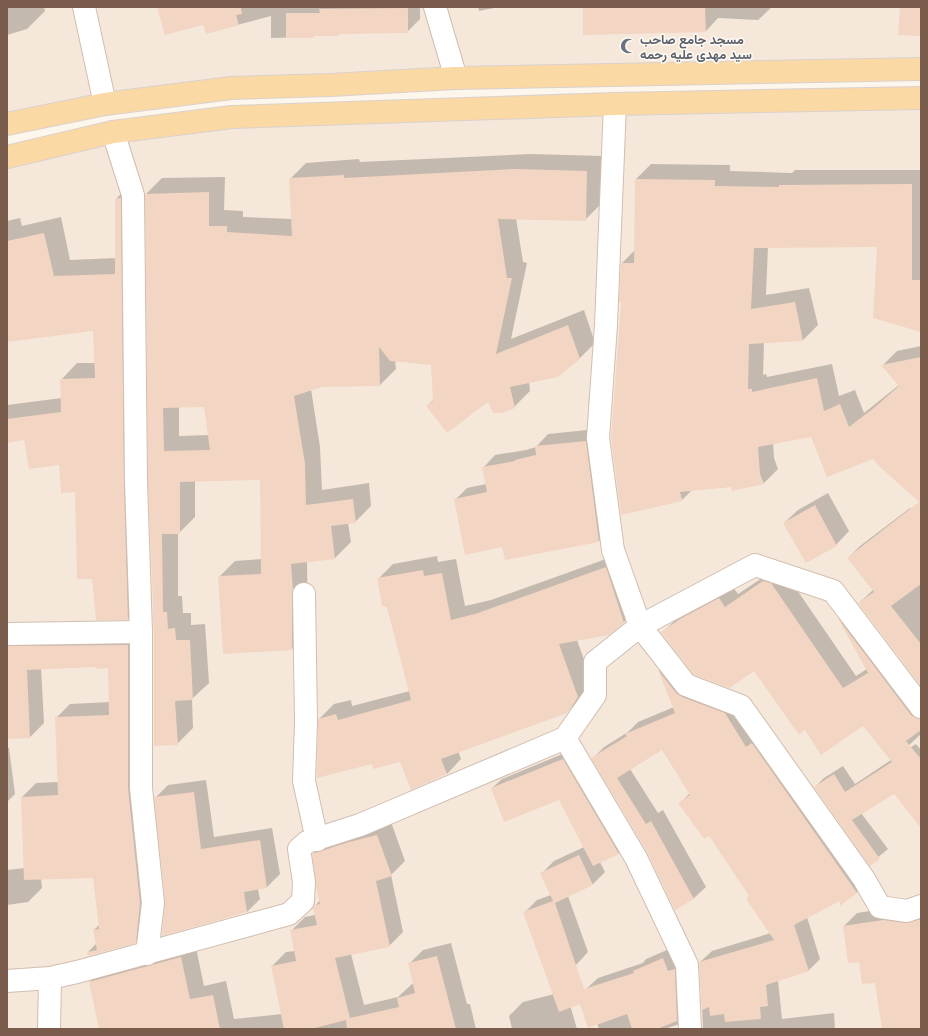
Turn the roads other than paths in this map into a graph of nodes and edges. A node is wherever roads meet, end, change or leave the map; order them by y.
1 (84, 7) edge
2 (435, 7) edge
3 (921, 69) edge
4 (456, 78) junction
5 (921, 98) edge
6 (105, 104) junction
7 (615, 104) junction
8 (7, 124) edge
9 (112, 132) junction
10 (7, 156) edge
11 (304, 594) dead end
12 (640, 626) junction
13 (141, 632) junction
14 (7, 634) edge
15 (921, 707) edge
16 (565, 738) junction
17 (317, 840) junction
18 (921, 906) edge
19 (147, 954) junction
20 (50, 978) junction
21 (7, 981) edge
22 (50, 1029) edge
23 (690, 1029) edge

1 - 6 street
2 - 4 street
3 - 4 main road
4 - 6 main road
5 - 7 main road
6 - 8 main road
7 - 9 main road
7 - 12 street
9 - 10 main road
9 - 13 street
11 - 17 street
12 - 15 street
12 - 16 street
12 - 18 street
13 - 14 street
13 - 19 street
16 - 17 street
16 - 23 street
17 - 19 street
19 - 20 street
20 - 21 street
20 - 22 street

